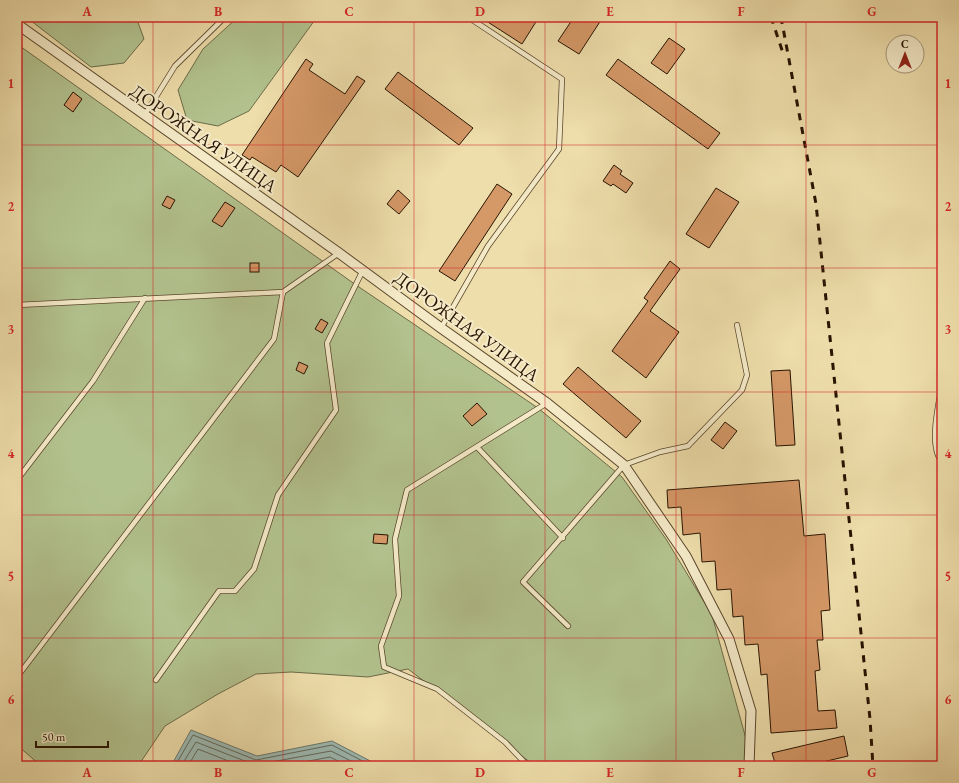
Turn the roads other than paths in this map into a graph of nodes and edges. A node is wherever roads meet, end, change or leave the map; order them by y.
1 (225, 17) edge
2 (468, 17) edge
3 (17, 24) edge
4 (144, 116) junction
5 (339, 253) junction
6 (363, 270) junction
7 (283, 292) junction
8 (145, 298) junction
9 (17, 305) edge
10 (737, 325) dead end
11 (441, 328) junction
12 (942, 384) edge
13 (547, 403) junction
14 (477, 447) junction
15 (942, 462) edge
16 (624, 465) junction
17 (17, 480) edge
18 (562, 538) junction
19 (568, 626) dead end
20 (17, 677) edge
21 (156, 680) dead end
22 (528, 766) edge
23 (749, 766) edge

1 - 4 lane
2 - 11 lane
3 - 4 street, ДОРОЖНАЯ УЛИЦА
4 - 5 street, ДОРОЖНАЯ УЛИЦА
5 - 6 street, ДОРОЖНАЯ УЛИЦА
5 - 7 lane
6 - 11 street, ДОРОЖНАЯ УЛИЦА
6 - 21 lane
7 - 8 lane
7 - 20 lane
8 - 9 lane
8 - 17 lane
10 - 16 lane
11 - 13 street, ДОРОЖНАЯ УЛИЦА
12 - 15 lane
13 - 14 lane
13 - 16 street, ДОРОЖНАЯ УЛИЦА
14 - 18 lane
14 - 22 lane
16 - 18 lane
16 - 23 street, ДОРОЖНАЯ УЛИЦА
18 - 19 lane

